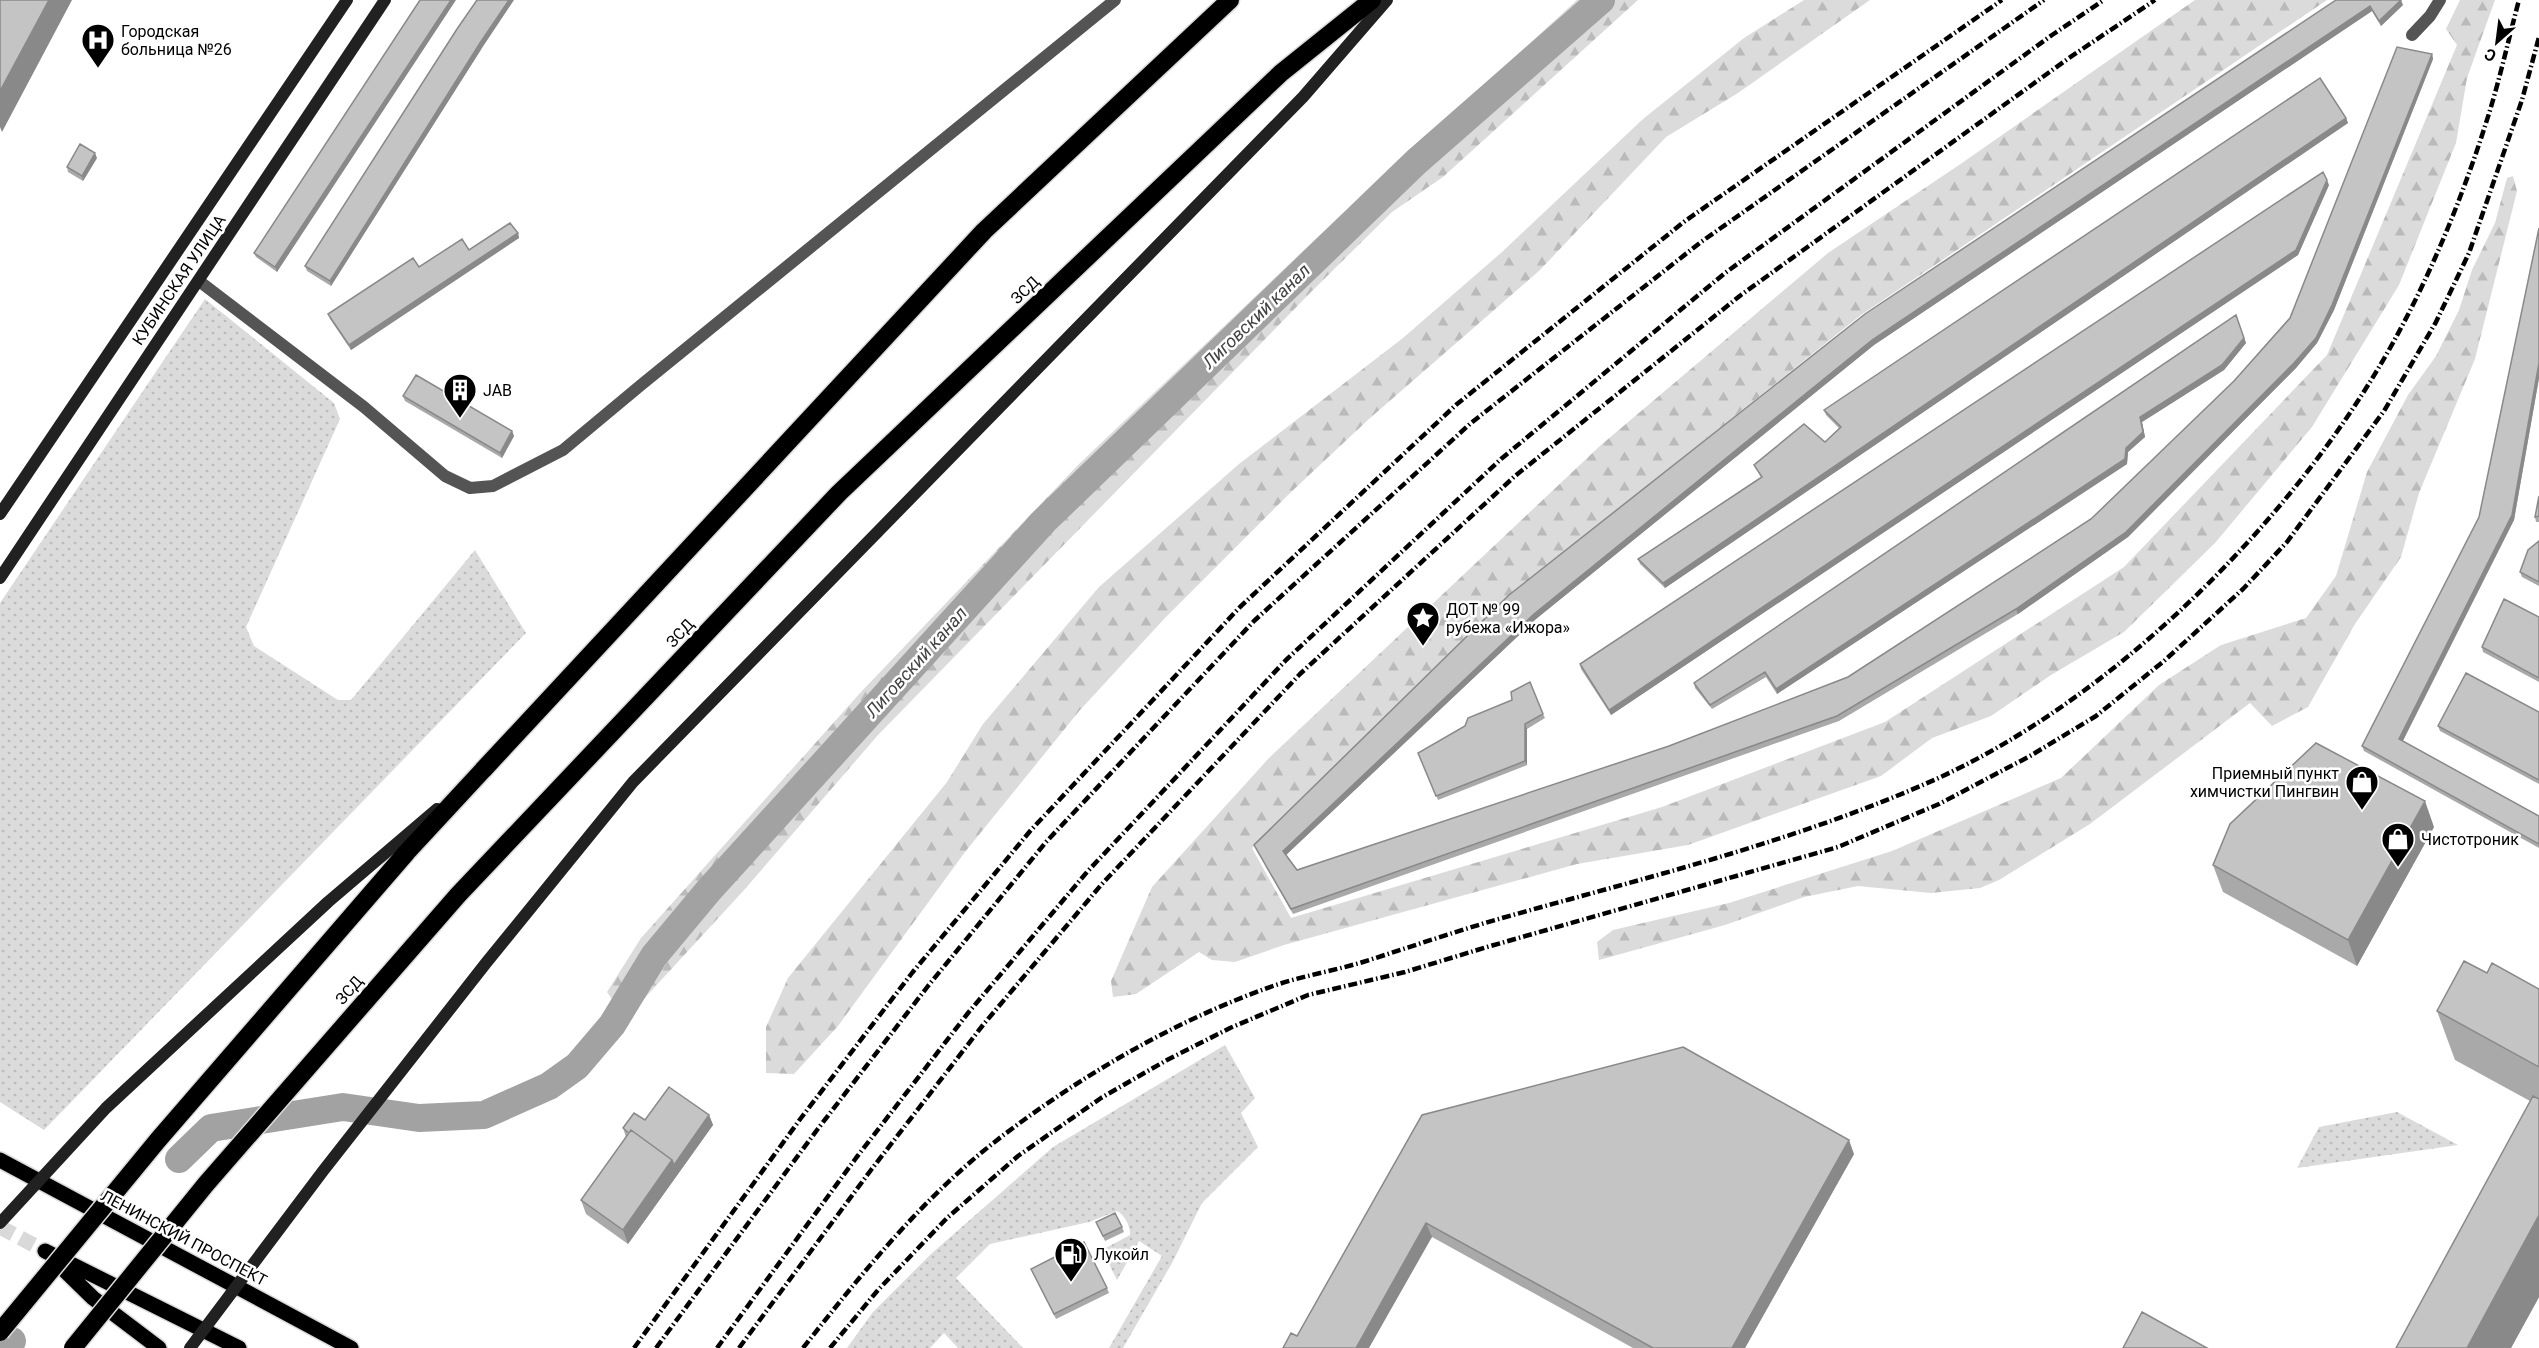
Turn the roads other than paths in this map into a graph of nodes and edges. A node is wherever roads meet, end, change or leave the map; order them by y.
1 (347, 0) edge
2 (385, 0) edge
3 (1115, 0) edge
4 (1230, 0) edge
5 (1371, 0) edge
6 (1387, 0) edge
7 (2440, 0) edge
8 (2412, 35) dead end
9 (199, 280) junction
10 (0, 514) edge
11 (0, 578) edge
12 (483, 770) junction
13 (0, 1160) edge
14 (0, 1223) edge
15 (0, 1332) edge
16 (74, 1348) edge
17 (159, 1348) edge
18 (190, 1348) edge
19 (239, 1348) edge
20 (351, 1348) edge

1 - 10 main road, КУБИНСКАЯ УЛИЦА
2 - 9 main road, КУБИНСКАЯ УЛИЦА
3 - 9 street
4 - 12 highway
5 - 16 highway, ЗСД, bridge
6 - 18 main road, bridge
7 - 8 street
9 - 11 main road, КУБИНСКАЯ УЛИЦА
12 - 14 main road, bridge
12 - 15 highway, bridge
13 - 20 main road, ЛЕНИНСКИЙ ПРОСПЕКТ
17 - 19 main road

